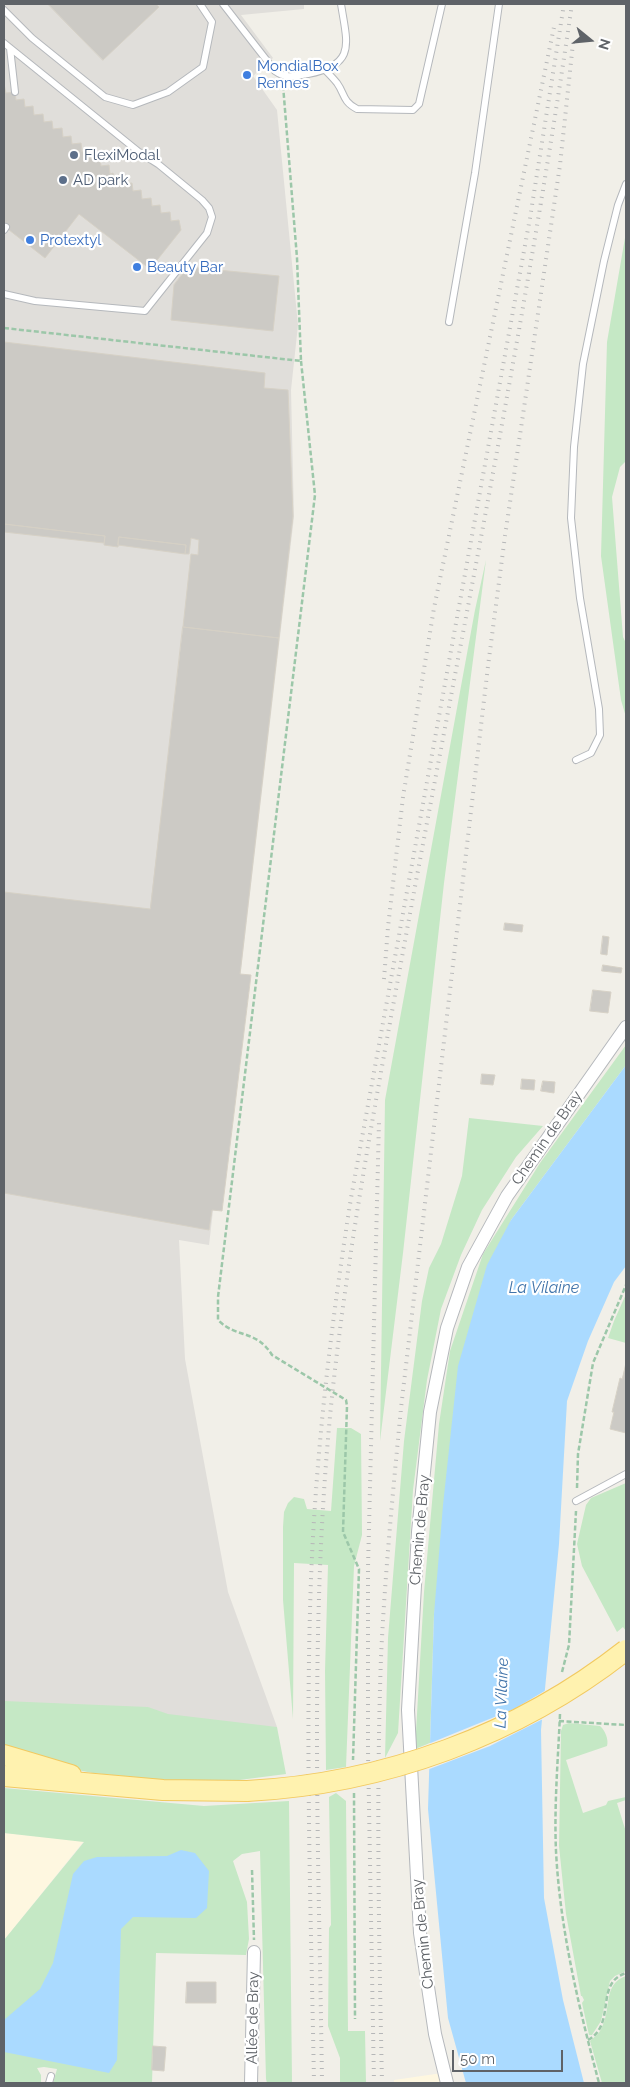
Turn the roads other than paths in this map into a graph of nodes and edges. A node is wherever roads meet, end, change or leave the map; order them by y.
1 (200, 4) edge
2 (223, 4) edge
3 (341, 4) edge
4 (442, 4) edge
5 (499, 4) edge
6 (4, 10) edge
7 (4, 43) edge
8 (10, 48) junction
9 (325, 70) junction
10 (14, 92) dead end
11 (626, 184) edge
12 (4, 294) edge
13 (449, 322) dead end
14 (576, 760) dead end
15 (626, 1027) edge
16 (626, 1474) edge
17 (576, 1501) road end
18 (626, 1650) edge
19 (4, 1755) edge
20 (4, 1776) edge
21 (100, 1784) junction
22 (254, 1952) road end
23 (51, 2076) dead end
24 (49, 2083) edge
25 (251, 2083) edge
26 (447, 2083) edge

1 - 6 lane
2 - 9 lane
3 - 9 lane
4 - 9 lane
5 - 13 lane
7 - 8 lane
8 - 10 lane
8 - 12 lane
11 - 14 lane
15 - 26 street, Chemin de Bray
16 - 17 lane
18 - 21 main road, bridge
19 - 21 main road
20 - 21 main road
22 - 25 street, Allée de Bray
23 - 24 lane

